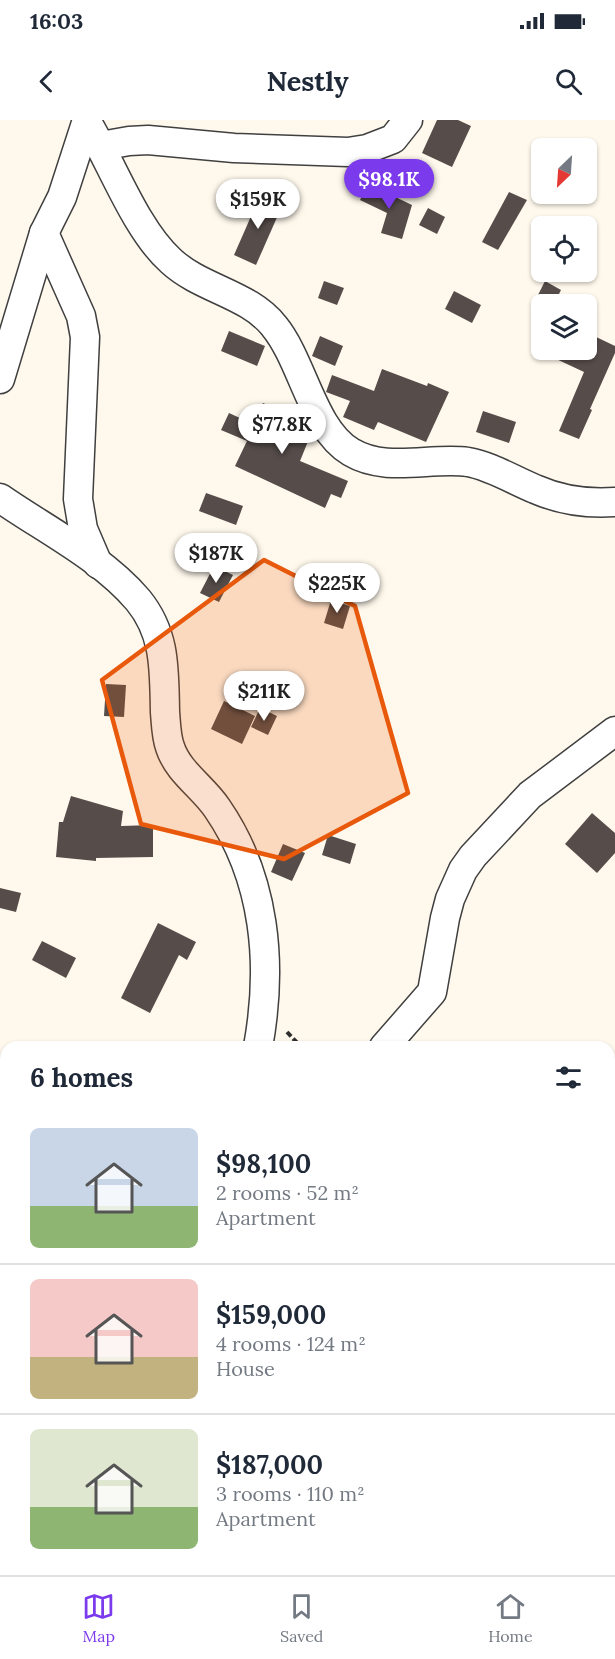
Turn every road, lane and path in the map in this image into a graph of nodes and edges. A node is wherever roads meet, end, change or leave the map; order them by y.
1 (408, 120) edge
2 (87, 121) edge
3 (101, 146) junction
4 (44, 233) junction
5 (0, 379) edge
6 (0, 498) edge
7 (615, 502) edge
8 (98, 564) junction
9 (615, 731) edge
10 (259, 1041) edge
11 (389, 1041) edge

1 - 3 street
2 - 3 street
2 - 4 street
3 - 7 street
4 - 5 street
4 - 8 street
6 - 8 street
8 - 10 street
9 - 11 street

